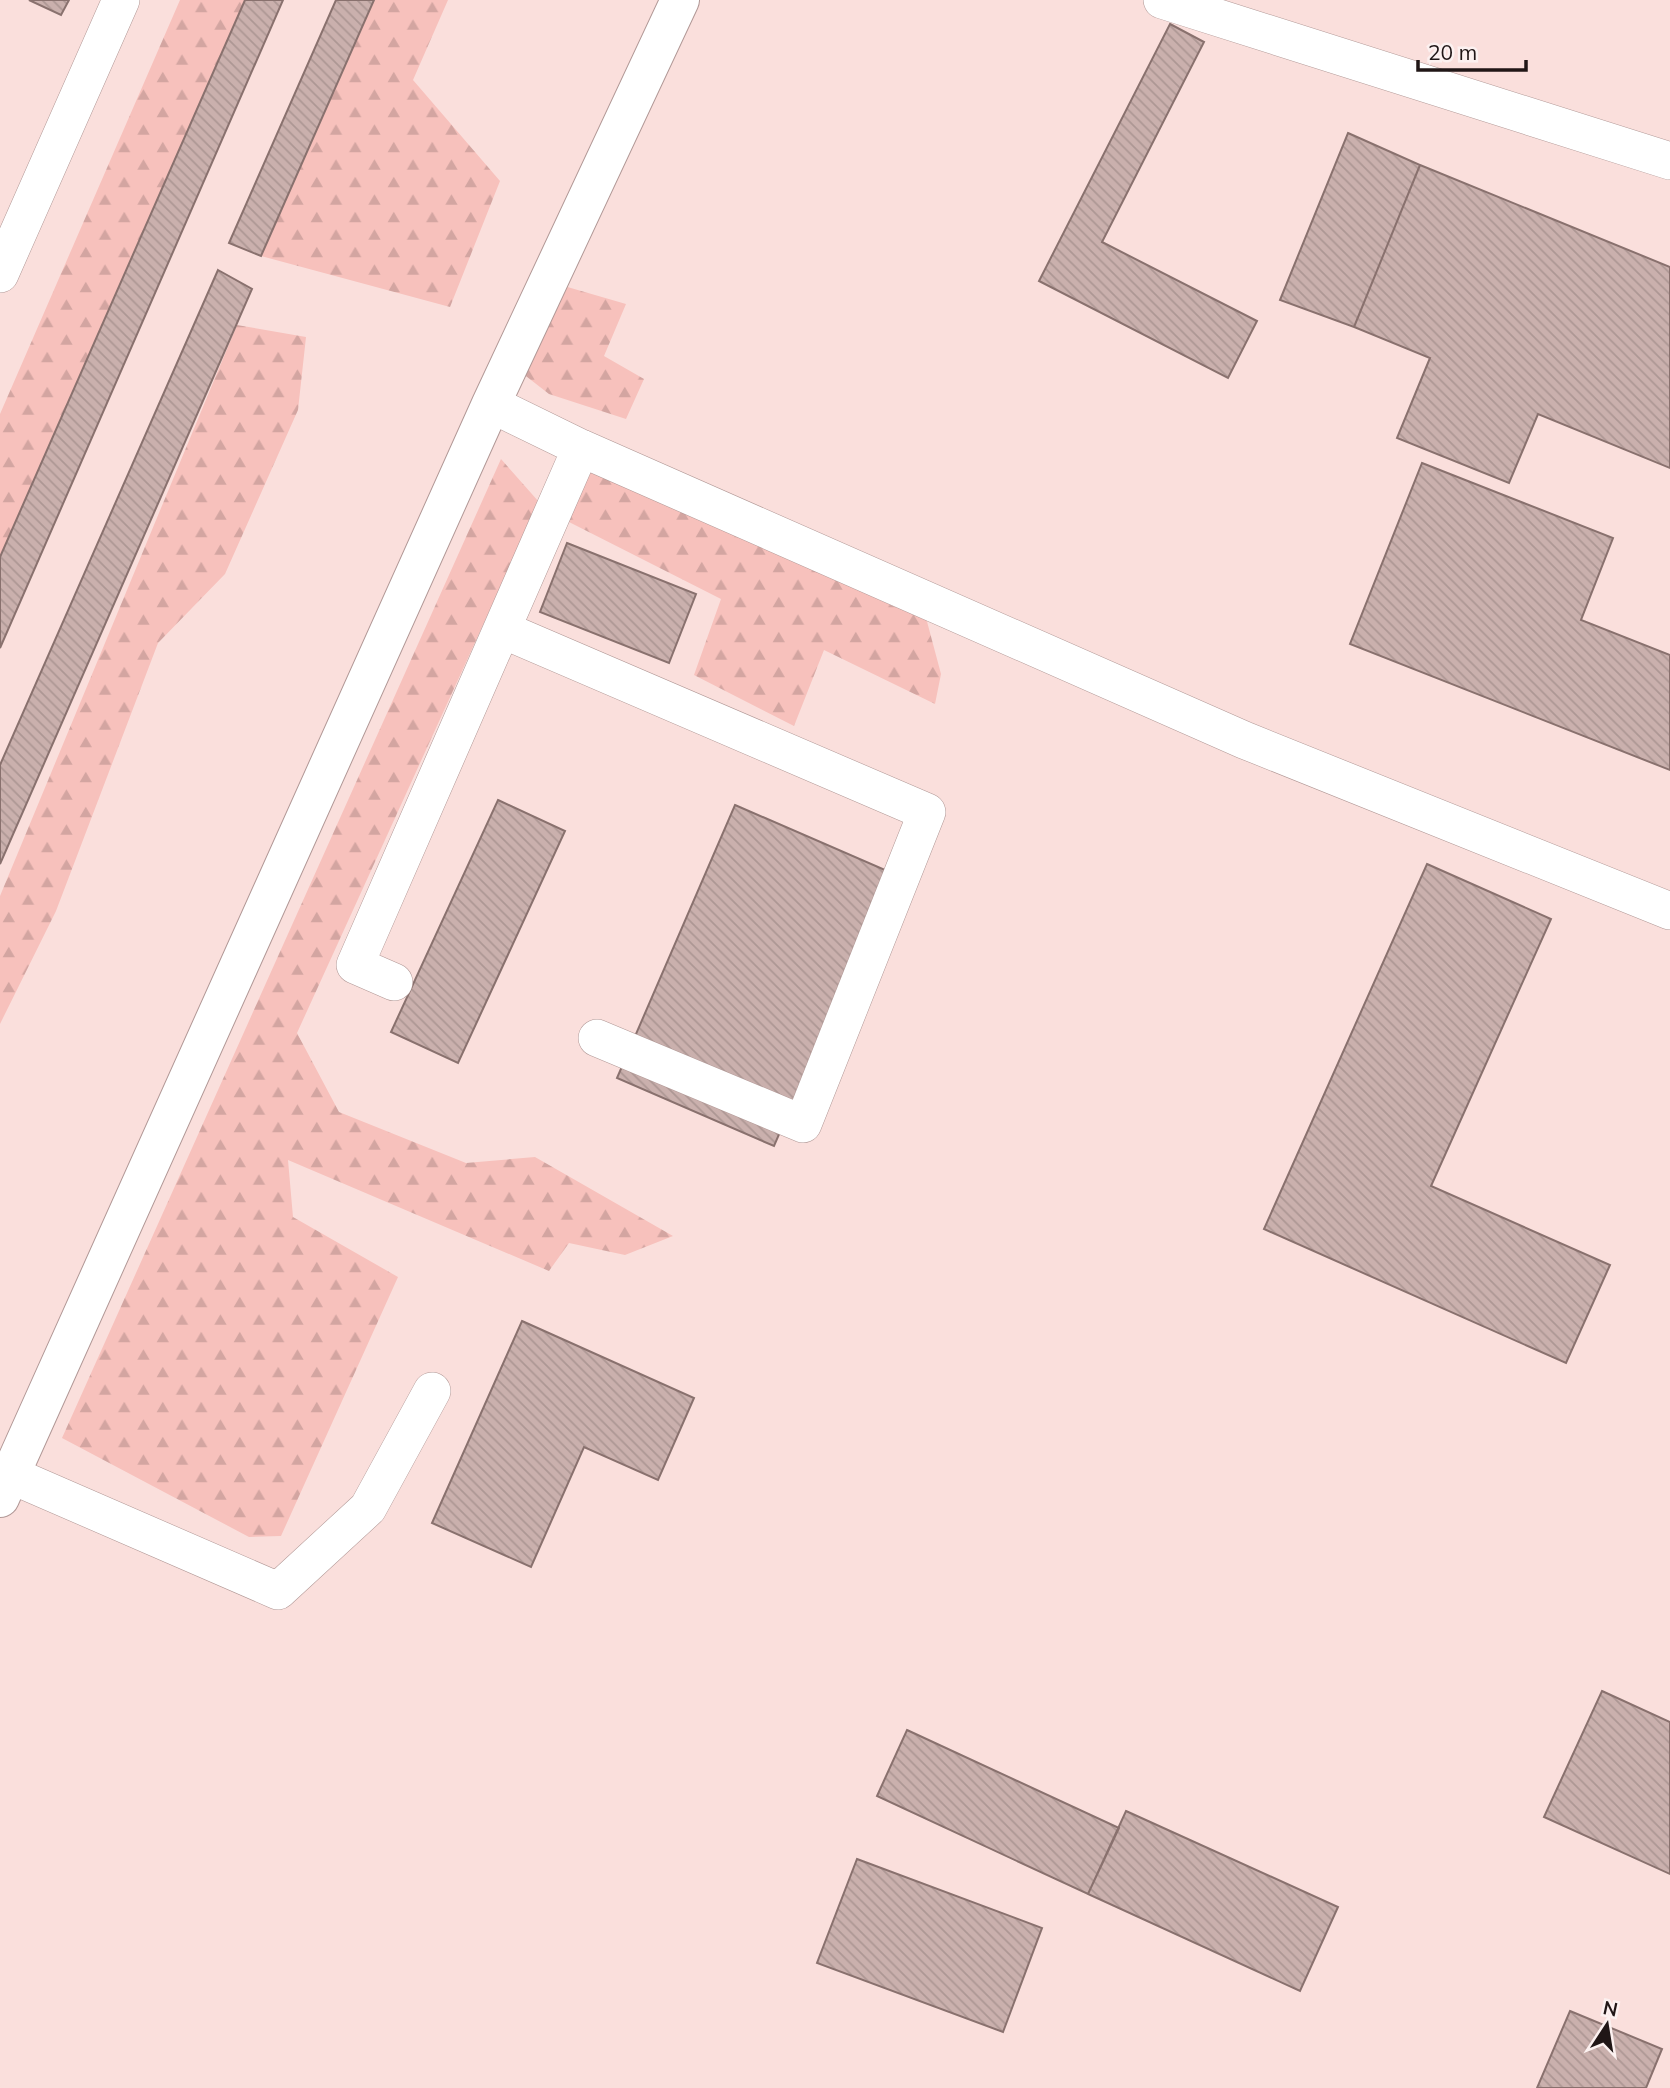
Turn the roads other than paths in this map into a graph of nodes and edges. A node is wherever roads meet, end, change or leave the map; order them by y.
1 (121, 0) edge
2 (680, 0) edge
3 (1162, 0) edge
4 (1670, 161) edge
5 (0, 274) edge
6 (491, 404) junction
7 (581, 448) junction
8 (503, 630) junction
9 (1670, 911) edge
10 (394, 982) dead end
11 (597, 1038) dead end
12 (432, 1391) dead end
13 (6, 1486) edge

1 - 5 street
2 - 6 main road
3 - 4 street
6 - 7 street
6 - 13 main road
7 - 8 street
7 - 9 street
8 - 10 street
8 - 11 street
12 - 13 street

